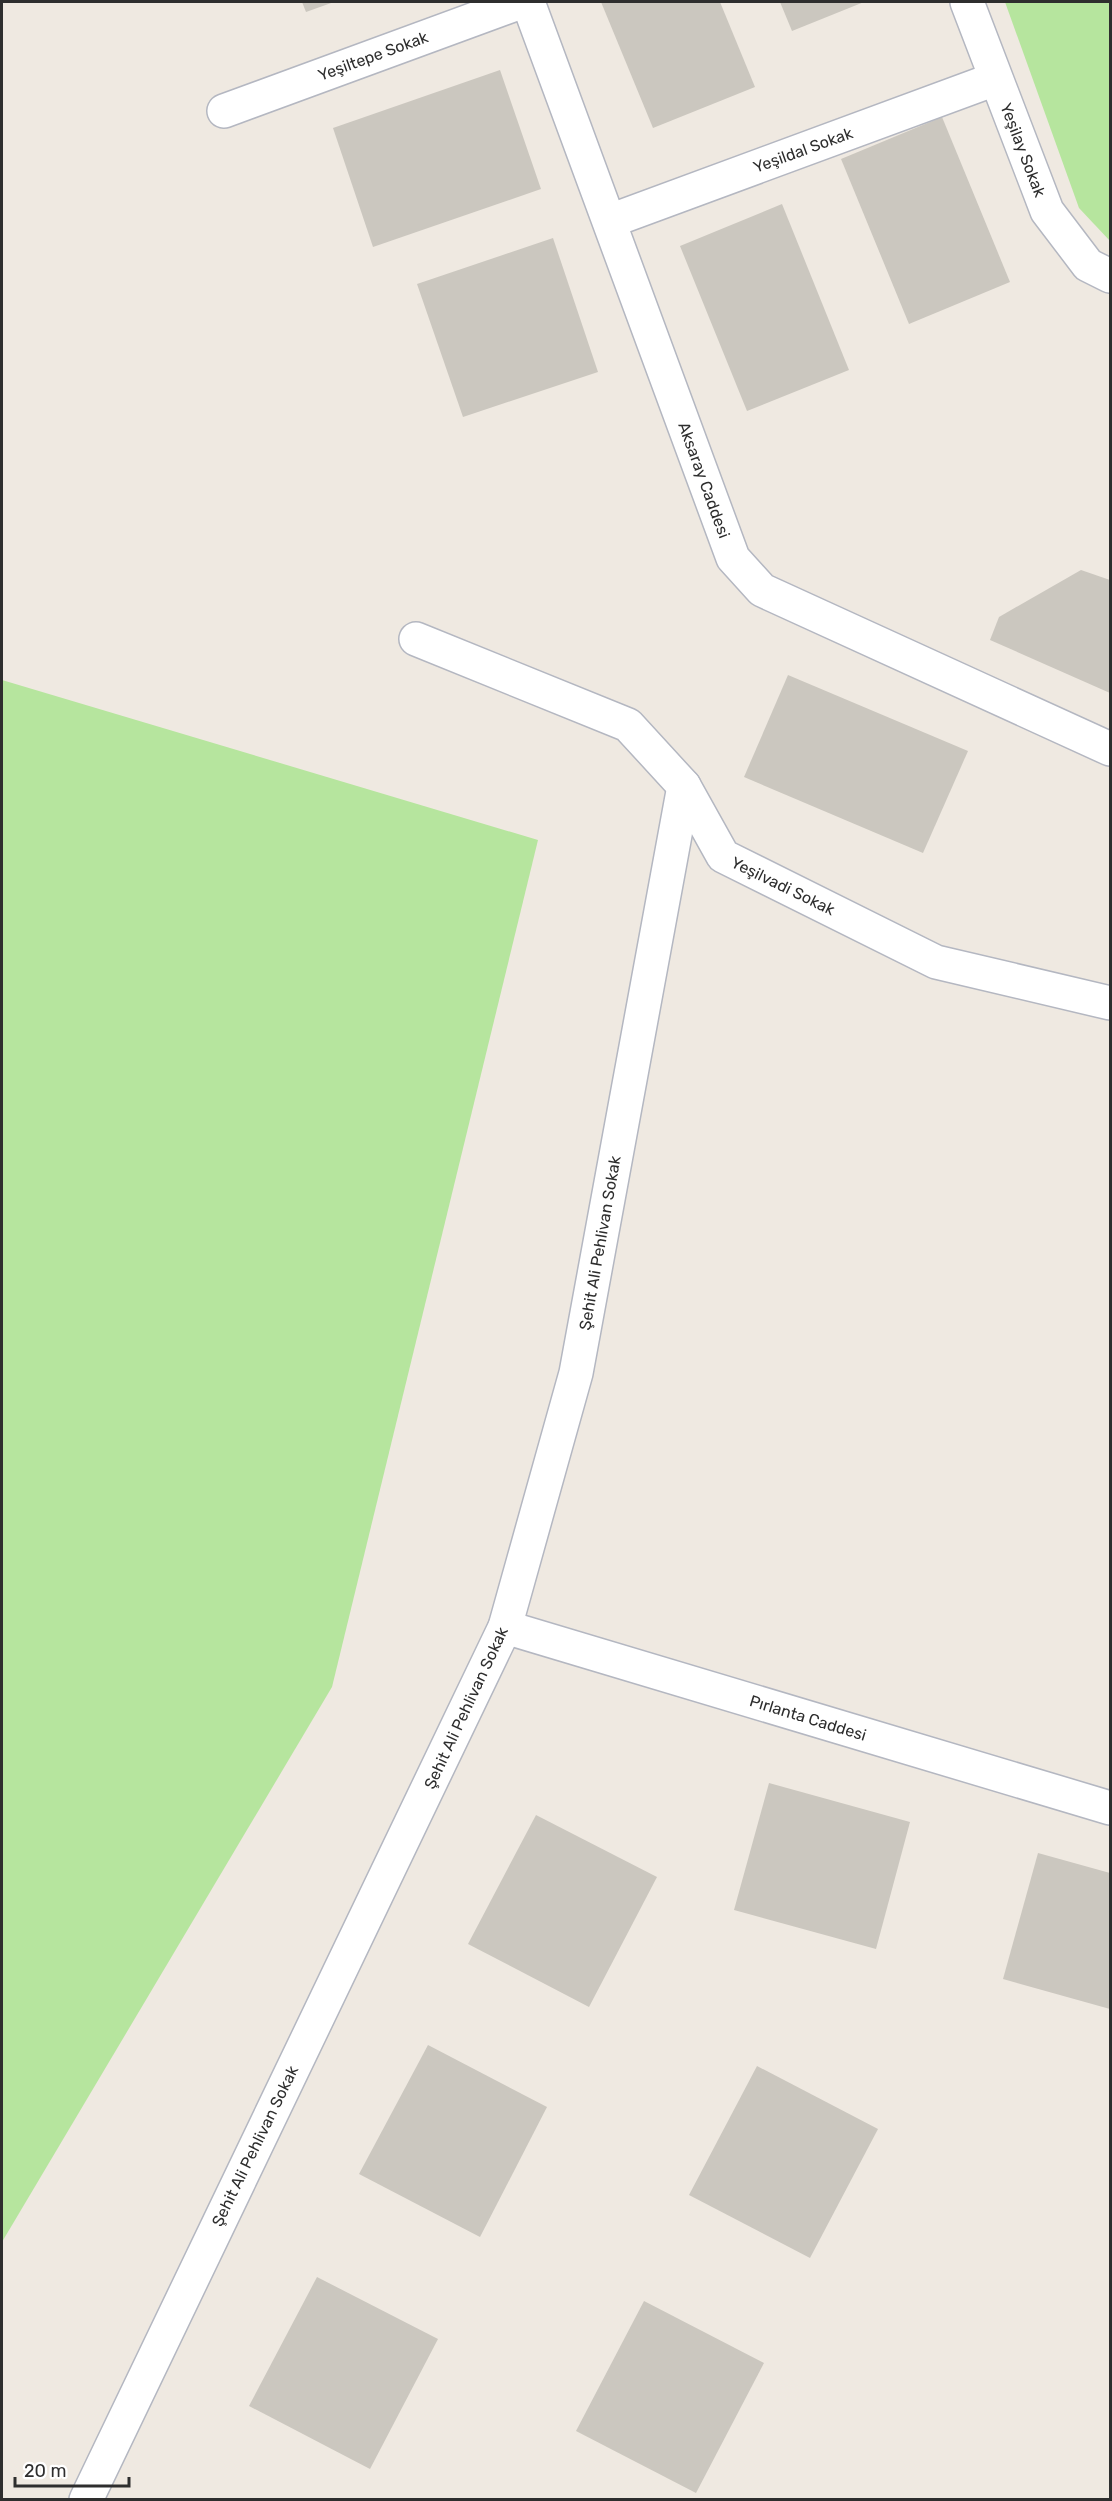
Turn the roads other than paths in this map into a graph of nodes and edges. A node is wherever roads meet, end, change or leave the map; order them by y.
1 (521, 2) edge
2 (528, 2) edge
3 (967, 2) edge
4 (996, 79) junction
5 (224, 111) dead end
6 (610, 221) junction
7 (1110, 276) edge
8 (416, 639) dead end
9 (1110, 749) edge
10 (684, 786) junction
11 (1110, 1003) edge
12 (505, 1627) junction
13 (1110, 1808) edge
14 (86, 2499) edge

1 - 5 street, Yeşiltepe Sokak
2 - 6 street, Aksaray Caddesi
3 - 4 street, Yeşilay Sokak
4 - 6 street, Yeşildal Sokak
4 - 7 street, Yeşilay Sokak
6 - 9 street, Aksaray Caddesi
8 - 10 street, Yeşilvadi Sokak
10 - 11 street, Yeşilvadi Sokak
10 - 12 street, Şehit Ali Pehlivan Sokak
12 - 13 street, Pırlanta Caddesi
12 - 14 street, Şehit Ali Pehlivan Sokak

